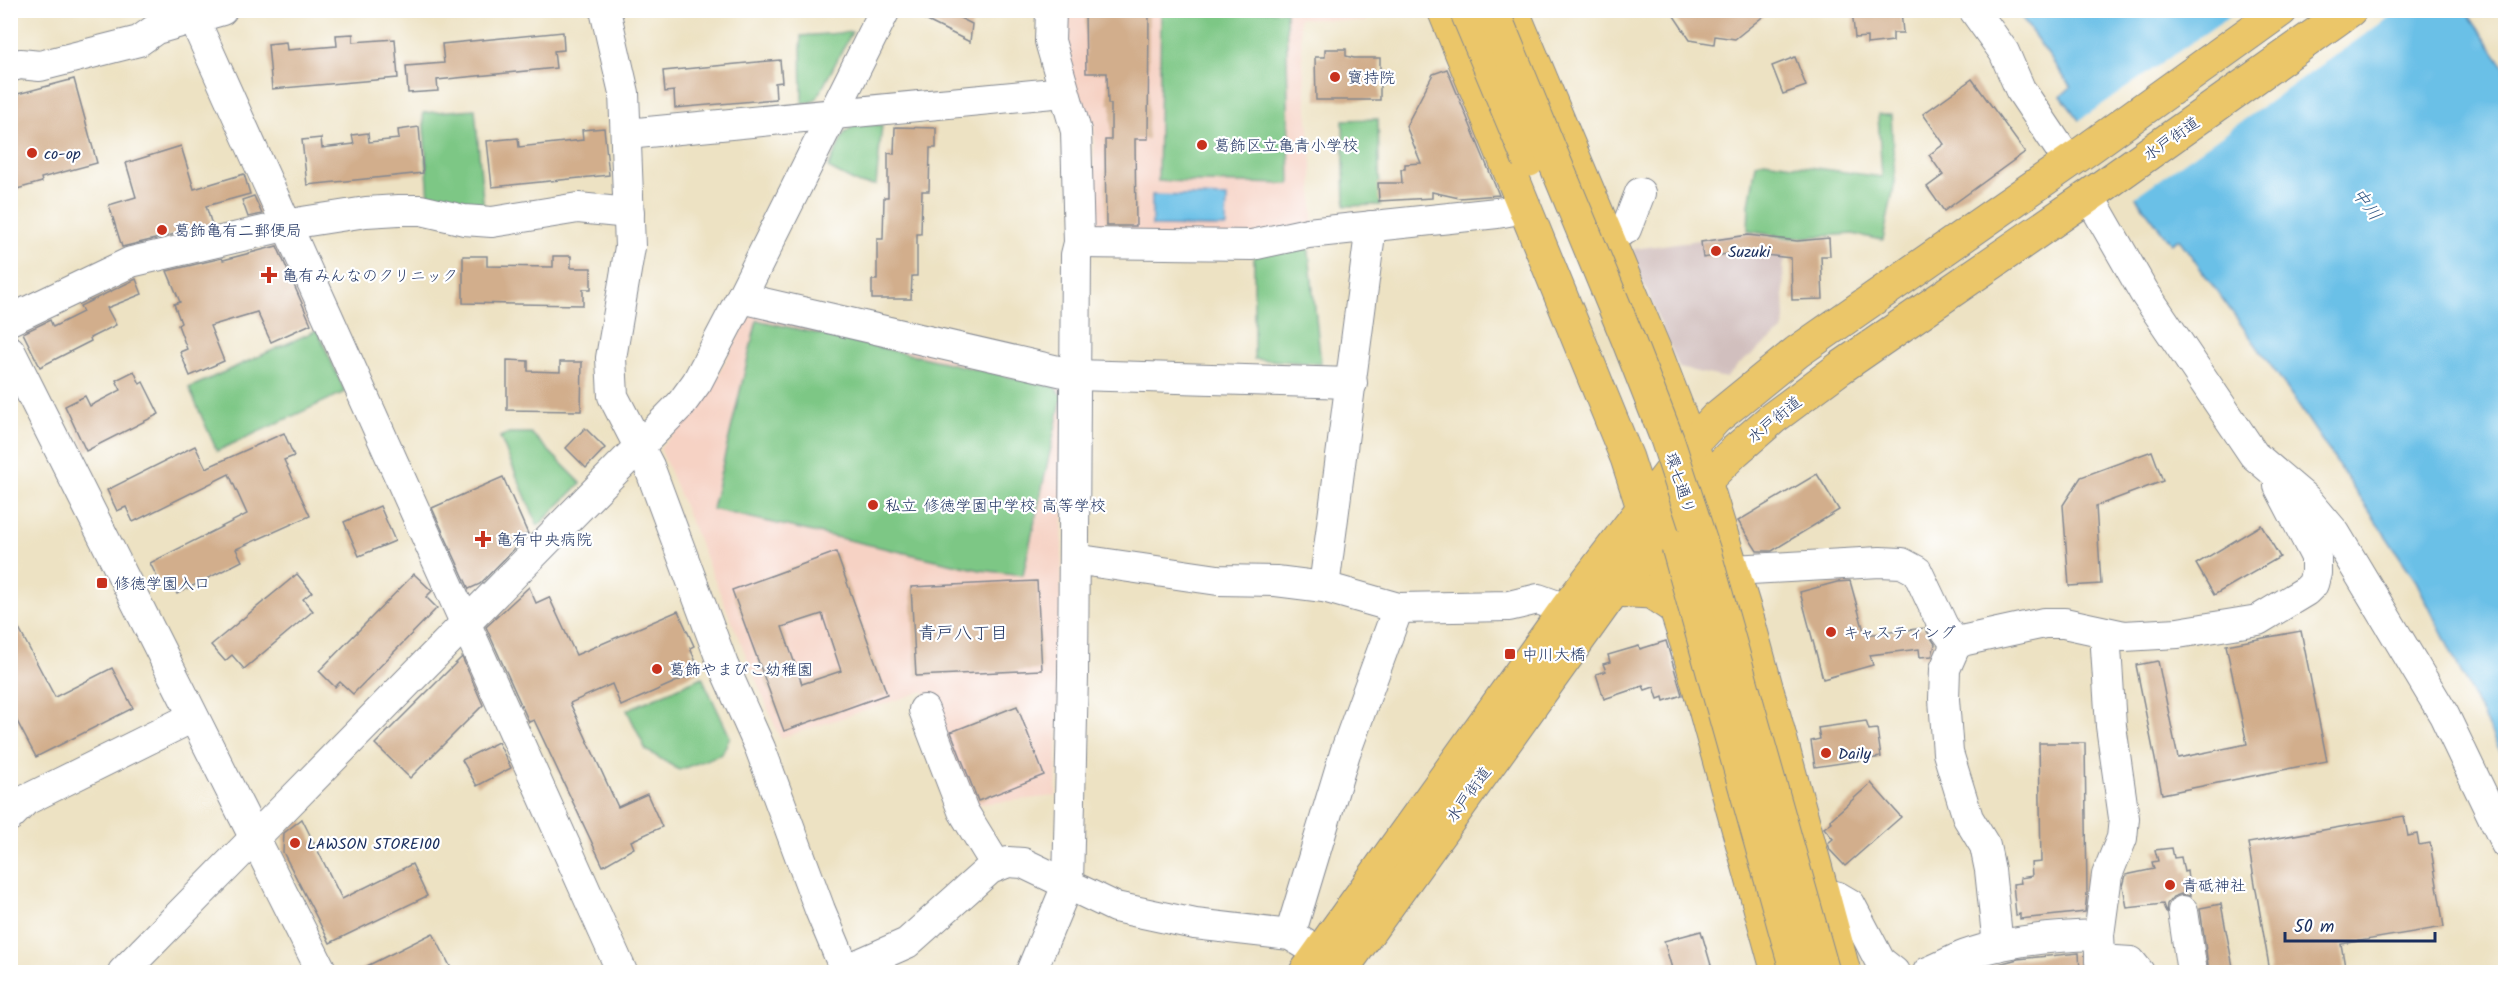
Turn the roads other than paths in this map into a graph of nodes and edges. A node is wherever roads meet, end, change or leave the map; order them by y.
1 (222, 10) edge
2 (605, 10) edge
3 (885, 10) edge
4 (1051, 10) edge
5 (1444, 10) edge
6 (1466, 10) edge
7 (1491, 10) edge
8 (1512, 10) edge
9 (1974, 10) edge
10 (2281, 10) edge
11 (2350, 10) edge
12 (191, 14) edge
13 (10, 67) edge
14 (1064, 92) junction
15 (833, 113) junction
16 (627, 134) junction
17 (2077, 157) junction
18 (2099, 190) junction
19 (1640, 193) dead end
20 (1525, 208) junction
21 (628, 213) junction
22 (286, 226) junction
23 (1371, 226) junction
24 (1606, 237) junction
25 (1079, 243) junction
26 (741, 298) junction
27 (10, 320) edge
28 (10, 351) edge
29 (1657, 356) junction
30 (1594, 373) junction
31 (1076, 375) junction
32 (1352, 383) junction
33 (1692, 444) junction
34 (640, 448) junction
35 (2270, 470) junction
36 (1705, 481) junction
37 (1643, 509) junction
38 (1654, 541) junction
39 (1074, 559) junction
40 (1733, 570) junction
41 (1324, 587) junction
42 (1614, 590) junction
43 (1398, 608) junction
44 (1675, 608) junction
45 (1566, 609) junction
46 (1749, 624) junction
47 (466, 625) junction
48 (2105, 632) junction
49 (1687, 644) junction
50 (1956, 644) junction
51 (924, 710) dead end
52 (193, 717) junction
53 (10, 816) edge
54 (255, 839) junction
55 (2505, 844) edge
56 (996, 865) junction
57 (1068, 883) junction
58 (1823, 893) junction
59 (2183, 911) dead end
60 (1290, 935) junction
61 (1998, 946) junction
62 (2100, 956) edge
63 (1322, 966) edge
64 (123, 972) edge
65 (322, 972) edge
66 (622, 972) edge
67 (844, 972) edge
68 (1031, 972) edge
69 (1778, 972) edge
70 (1797, 972) edge
71 (1824, 972) edge
72 (1844, 972) edge
73 (1894, 972) edge
74 (1928, 972) edge
75 (2139, 972) edge
76 (2192, 972) edge

1 - 12 street
2 - 16 street
3 - 15 street
4 - 14 street
5 - 20 main road
6 - 70 main road, 環七通り, bridge
7 - 71 main road, 環七通り, bridge
8 - 24 main road
9 - 17 street
10 - 17 main road, 水戸街道
11 - 18 main road, 水戸街道
12 - 13 street
12 - 22 street
14 - 15 street
14 - 25 street
15 - 16 street
15 - 26 street
16 - 21 street
17 - 33 main road, 水戸街道
18 - 35 street
18 - 36 main road, 水戸街道
19 - 24 street
20 - 23 street
20 - 30 main road
21 - 22 street
21 - 34 street
22 - 27 street
22 - 47 street
23 - 25 street
23 - 32 street
24 - 29 main road
25 - 31 street
26 - 31 street
26 - 34 street
28 - 52 street
29 - 30 main road
29 - 33 main road
30 - 37 main road
31 - 32 street
31 - 39 street
32 - 41 street
33 - 36 main road
33 - 37 main road, 水戸街道
34 - 47 street
34 - 67 street
35 - 48 street
35 - 55 street
36 - 38 main road, 水戸街道
36 - 40 main road
37 - 38 main road
37 - 45 main road, 水戸街道
38 - 42 main road, 水戸街道
38 - 44 main road
39 - 41 street
39 - 57 street
40 - 46 main road
40 - 50 street
41 - 43 street
42 - 44 main road
42 - 63 main road, 水戸街道
43 - 45 street
43 - 60 street
44 - 49 main road
45 - 63 main road, 水戸街道
46 - 49 main road
46 - 58 main road
47 - 54 street
47 - 66 street
48 - 50 street
48 - 62 street
49 - 69 main road
50 - 61 street
51 - 56 street
52 - 53 street
52 - 54 street
54 - 64 street
54 - 65 street
56 - 57 street
56 - 67 street
57 - 60 street
57 - 68 street
58 - 72 main road
58 - 73 street
59 - 76 street
60 - 63 street
61 - 62 street
61 - 74 street
62 - 75 street

